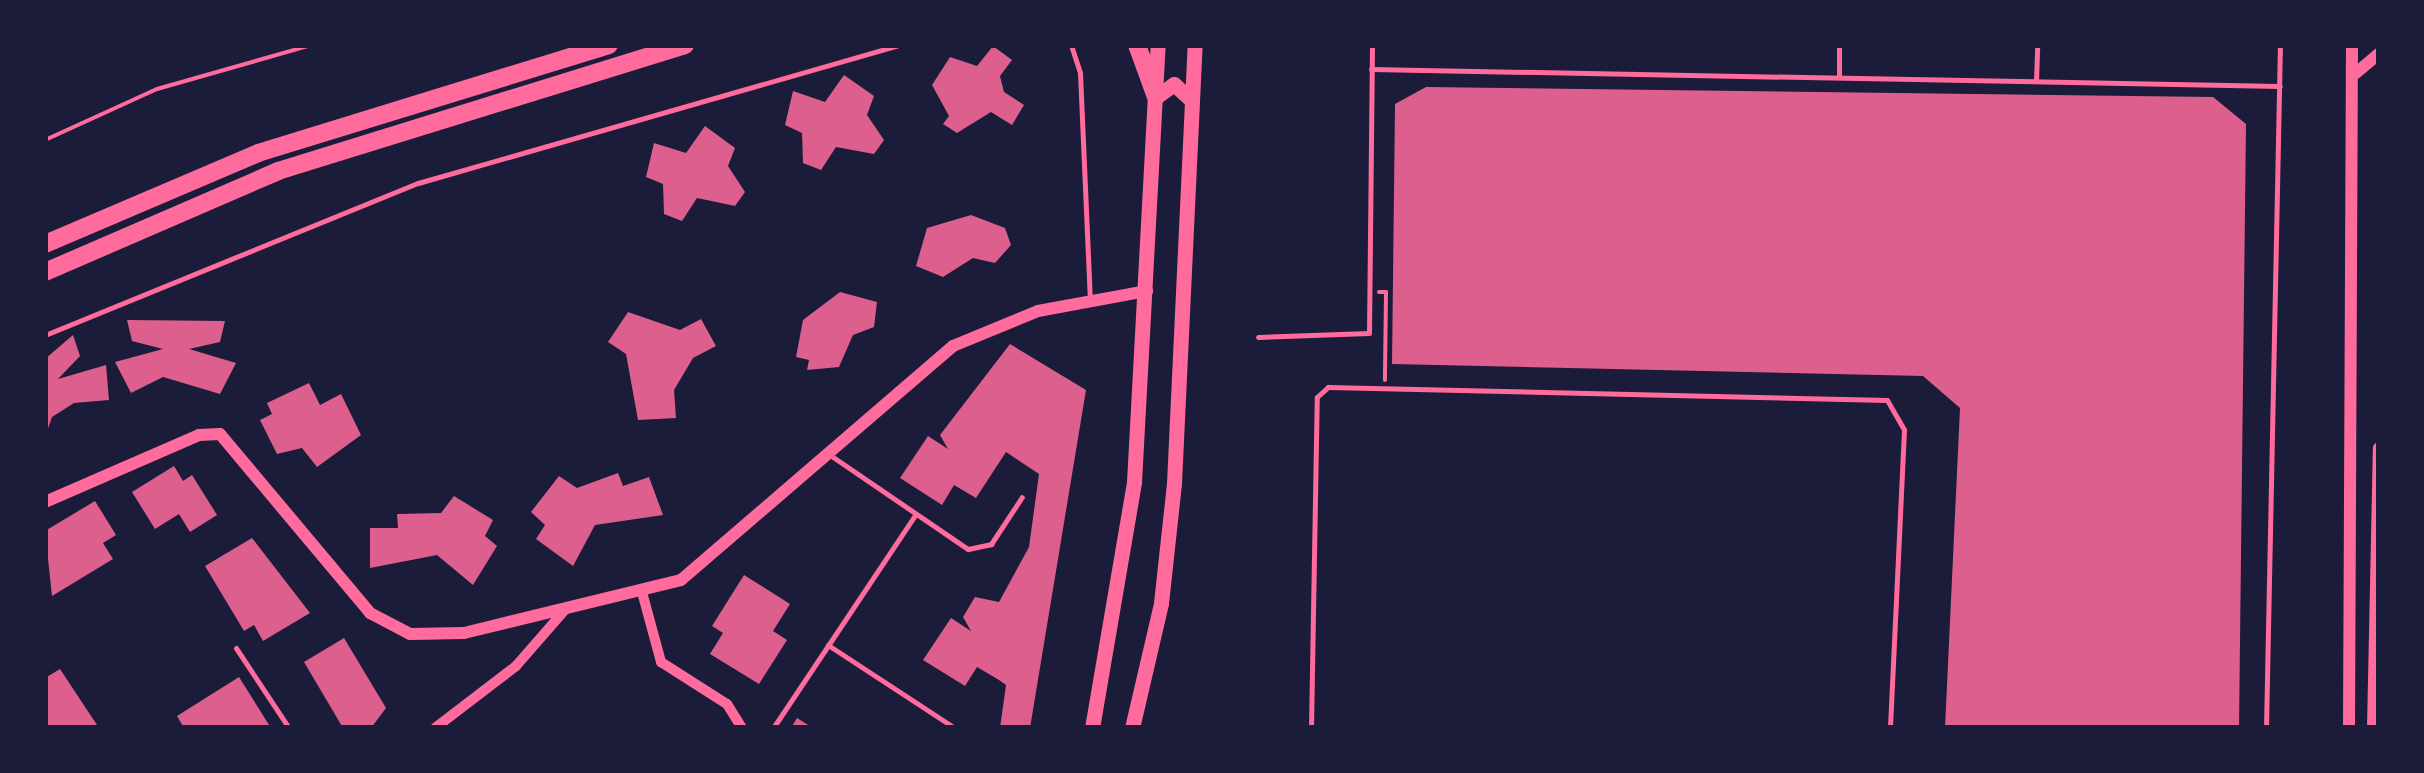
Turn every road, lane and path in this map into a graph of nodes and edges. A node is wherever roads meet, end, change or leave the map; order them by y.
1 (312, 45) edge
2 (609, 45) edge
3 (685, 45) edge
4 (898, 45) edge
5 (1071, 45) edge
6 (1138, 45) edge
7 (1158, 45) edge
8 (1195, 45) edge
9 (1372, 45) edge
10 (1839, 45) edge
11 (2037, 45) edge
12 (2280, 45) edge
13 (2352, 45) edge
14 (2379, 54) edge
15 (1372, 69) junction
16 (2355, 76) junction
17 (1839, 78) junction
18 (2036, 81) junction
19 (2280, 86) junction
20 (1156, 97) junction
21 (1192, 104) junction
22 (45, 140) edge
23 (45, 244) edge
24 (45, 272) edge
25 (1148, 291) junction
26 (1386, 292) dead end
27 (1090, 298) junction
28 (45, 335) edge
29 (1258, 337) dead end
30 (1386, 364) dead end
31 (2379, 448) edge
32 (828, 454) junction
33 (1022, 497) dead end
34 (45, 502) edge
35 (915, 515) junction
36 (642, 592) junction
37 (564, 611) junction
38 (828, 645) junction
39 (236, 648) dead end
40 (442, 726) edge
41 (290, 728) edge
42 (742, 728) edge
43 (772, 728) edge
44 (955, 728) edge
45 (1092, 728) edge
46 (1132, 728) edge
47 (1311, 728) edge
48 (1890, 728) edge
49 (2266, 728) edge
50 (2349, 728) edge
51 (2374, 728) edge

1 - 22 path
2 - 23 main road
3 - 24 main road
4 - 28 lane
5 - 27 lane
6 - 20 main road
7 - 20 main road
8 - 21 main road
9 - 15 lane
10 - 17 lane
11 - 18 lane
12 - 19 lane
13 - 16 street
14 - 16 street
15 - 17 lane
15 - 29 lane
16 - 50 street
17 - 18 lane
18 - 19 lane
19 - 49 lane
20 - 21 main road
20 - 25 main road
21 - 46 main road
25 - 27 street
25 - 45 main road
26 - 30 path
27 - 32 street
31 - 51 street
32 - 35 lane
32 - 36 street
33 - 35 lane
34 - 37 street
35 - 38 lane
36 - 37 street
36 - 42 street
37 - 40 street
38 - 43 lane
38 - 44 lane
39 - 41 lane
47 - 48 lane

